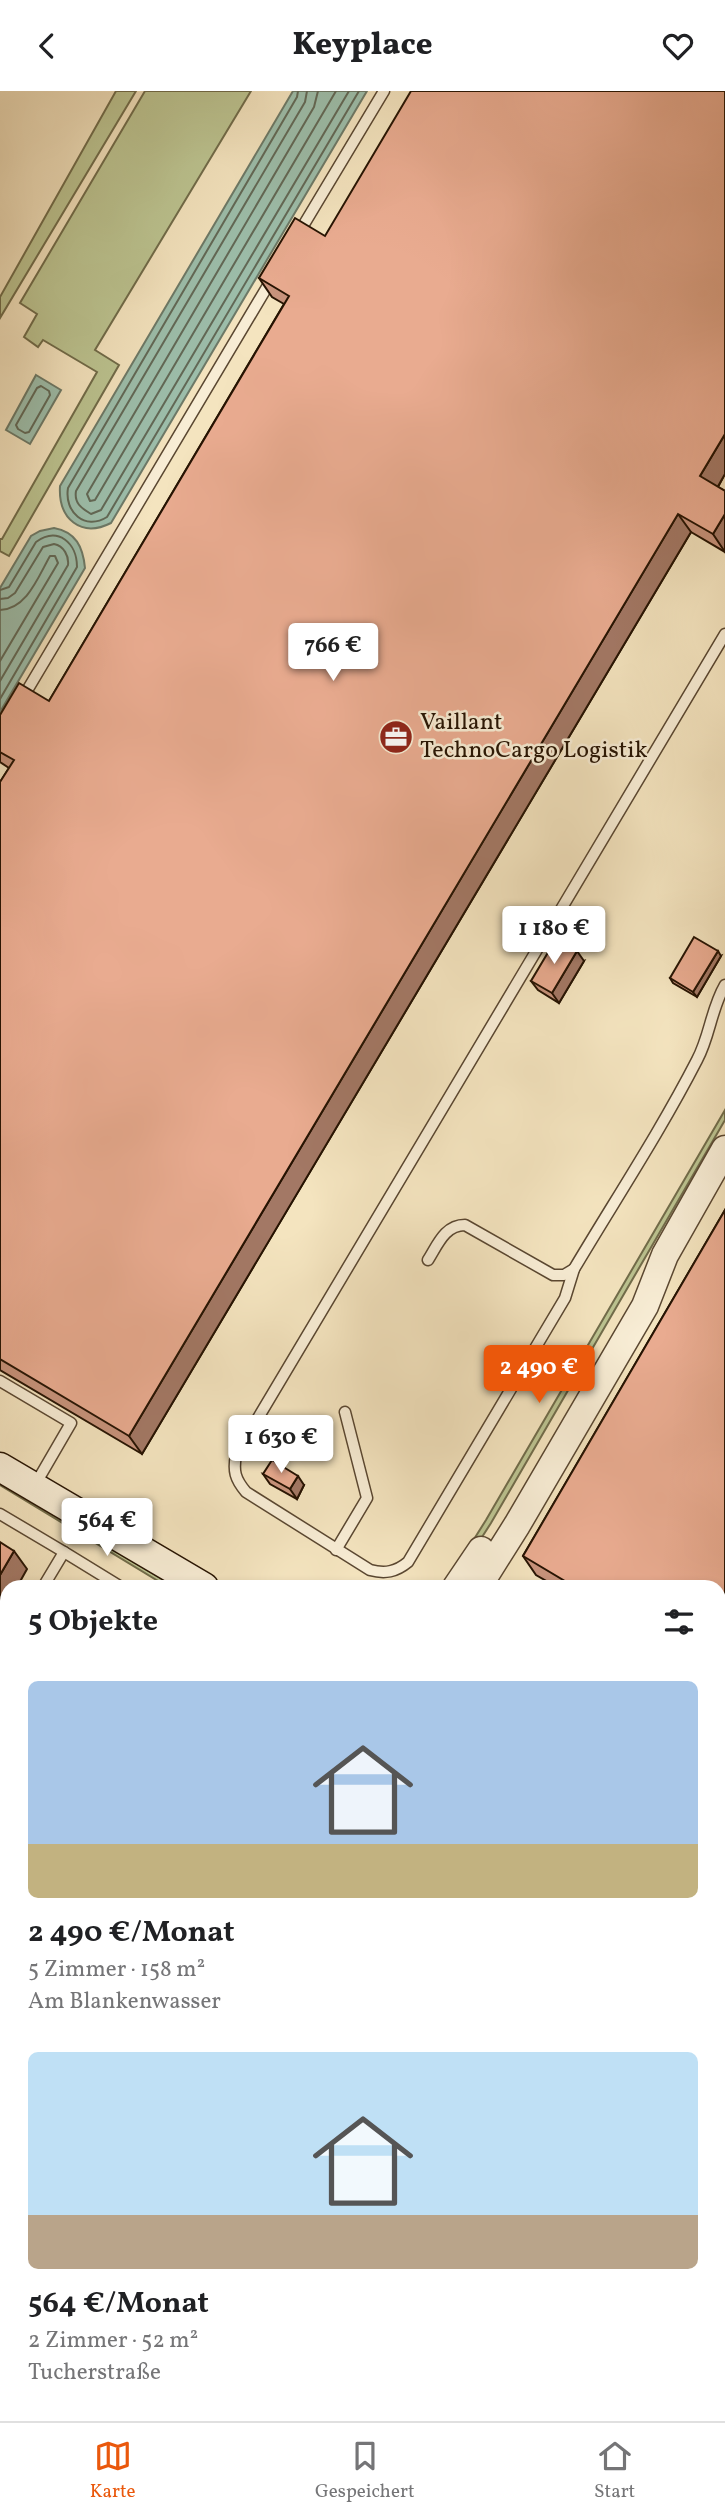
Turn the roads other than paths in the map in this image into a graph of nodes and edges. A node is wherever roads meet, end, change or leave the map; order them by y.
1 (384, 91) edge
2 (291, 247) edge
3 (277, 270) edge
4 (725, 634) edge
5 (14, 713) edge
6 (725, 985) edge
7 (725, 1149) edge
8 (665, 1255) junction
9 (428, 1260) dead end
10 (574, 1269) junction
11 (0, 1381) edge
12 (345, 1412) dead end
13 (0, 1467) edge
14 (34, 1487) junction
15 (0, 1514) edge
16 (336, 1550) junction
17 (64, 1552) junction
18 (47, 1580) edge
19 (110, 1580) edge
20 (192, 1580) edge
21 (461, 1580) edge
22 (482, 1580) edge

1 - 2 lane
3 - 5 lane
4 - 16 lane
6 - 10 lane
7 - 8 street
8 - 21 street
8 - 22 street
9 - 10 lane
10 - 16 lane
11 - 14 lane
12 - 16 lane
13 - 14 main road
14 - 20 main road
15 - 17 lane
17 - 18 lane
17 - 19 lane

